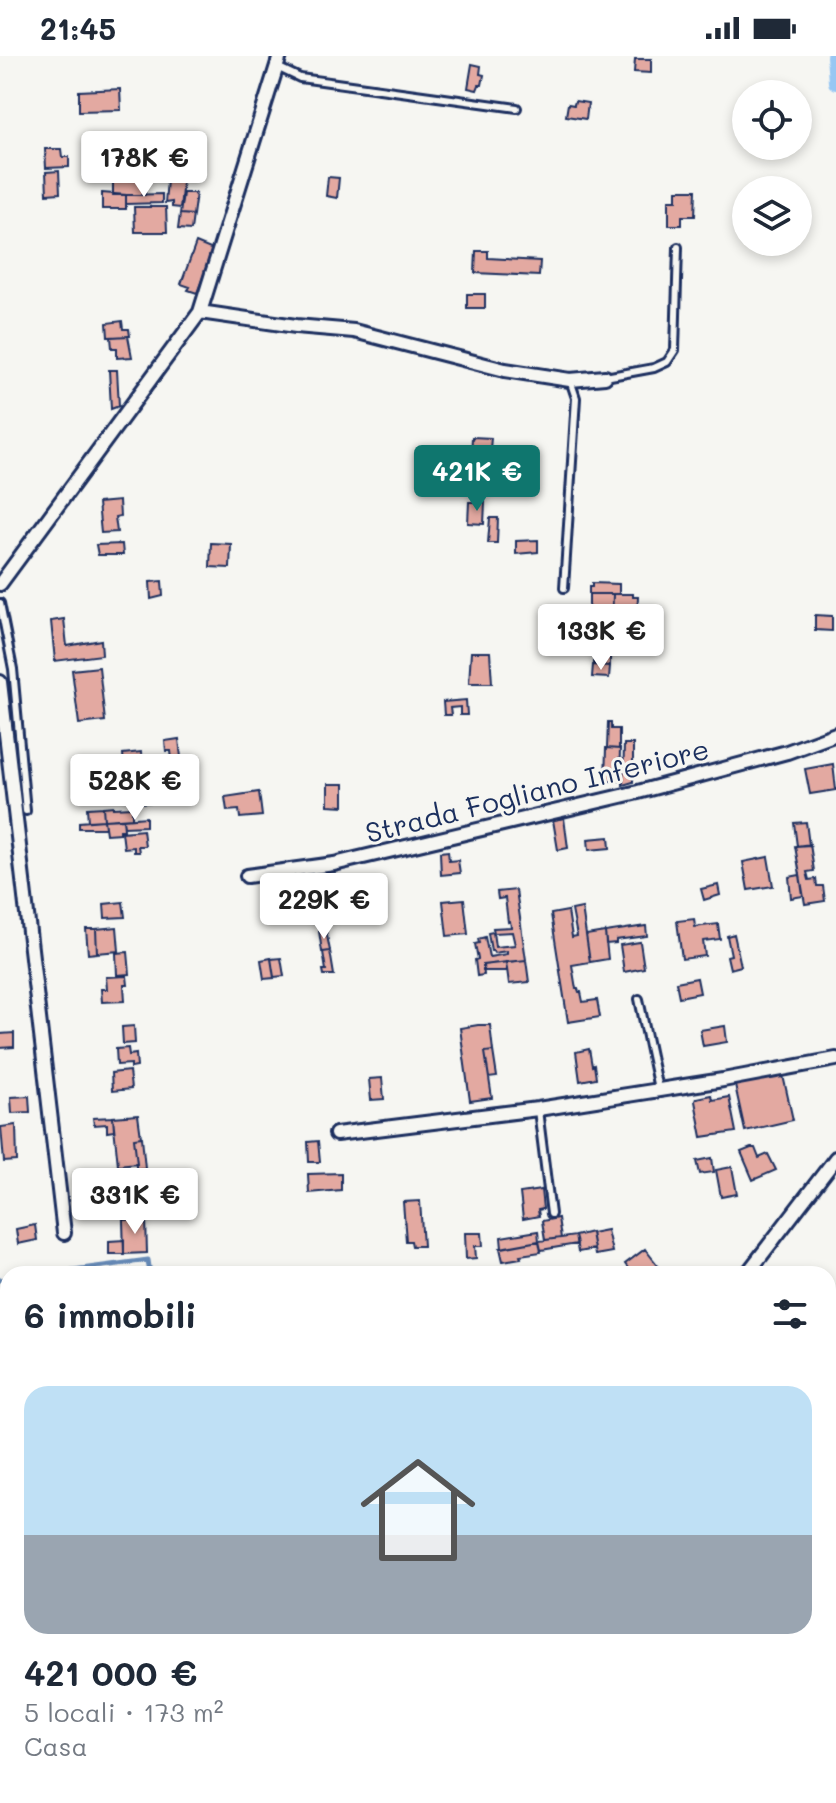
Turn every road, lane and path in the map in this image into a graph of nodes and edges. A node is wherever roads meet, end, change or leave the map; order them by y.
1 (278, 62) edge
2 (517, 108) dead end
3 (678, 247) dead end
4 (200, 312) junction
5 (605, 377) joint
6 (570, 380) junction
7 (0, 584) edge
8 (564, 588) dead end
9 (0, 603) edge
10 (0, 682) edge
11 (836, 734) edge
12 (26, 811) dead end
13 (247, 876) dead end
14 (639, 999) dead end
15 (836, 1059) edge
16 (659, 1090) junction
17 (538, 1109) junction
18 (336, 1134) dead end
19 (836, 1158) edge
20 (551, 1214) dead end
21 (64, 1233) dead end
22 (753, 1266) edge

1 - 2 lane
1 - 4 street
3 - 5 lane
4 - 6 street
4 - 7 street
5 - 6 street
6 - 8 lane
9 - 12 lane
10 - 21 street
11 - 13 street, Strada Fogliano Inferiore
14 - 16 lane
15 - 16 street
16 - 17 street
17 - 18 street
17 - 20 lane
19 - 22 street

